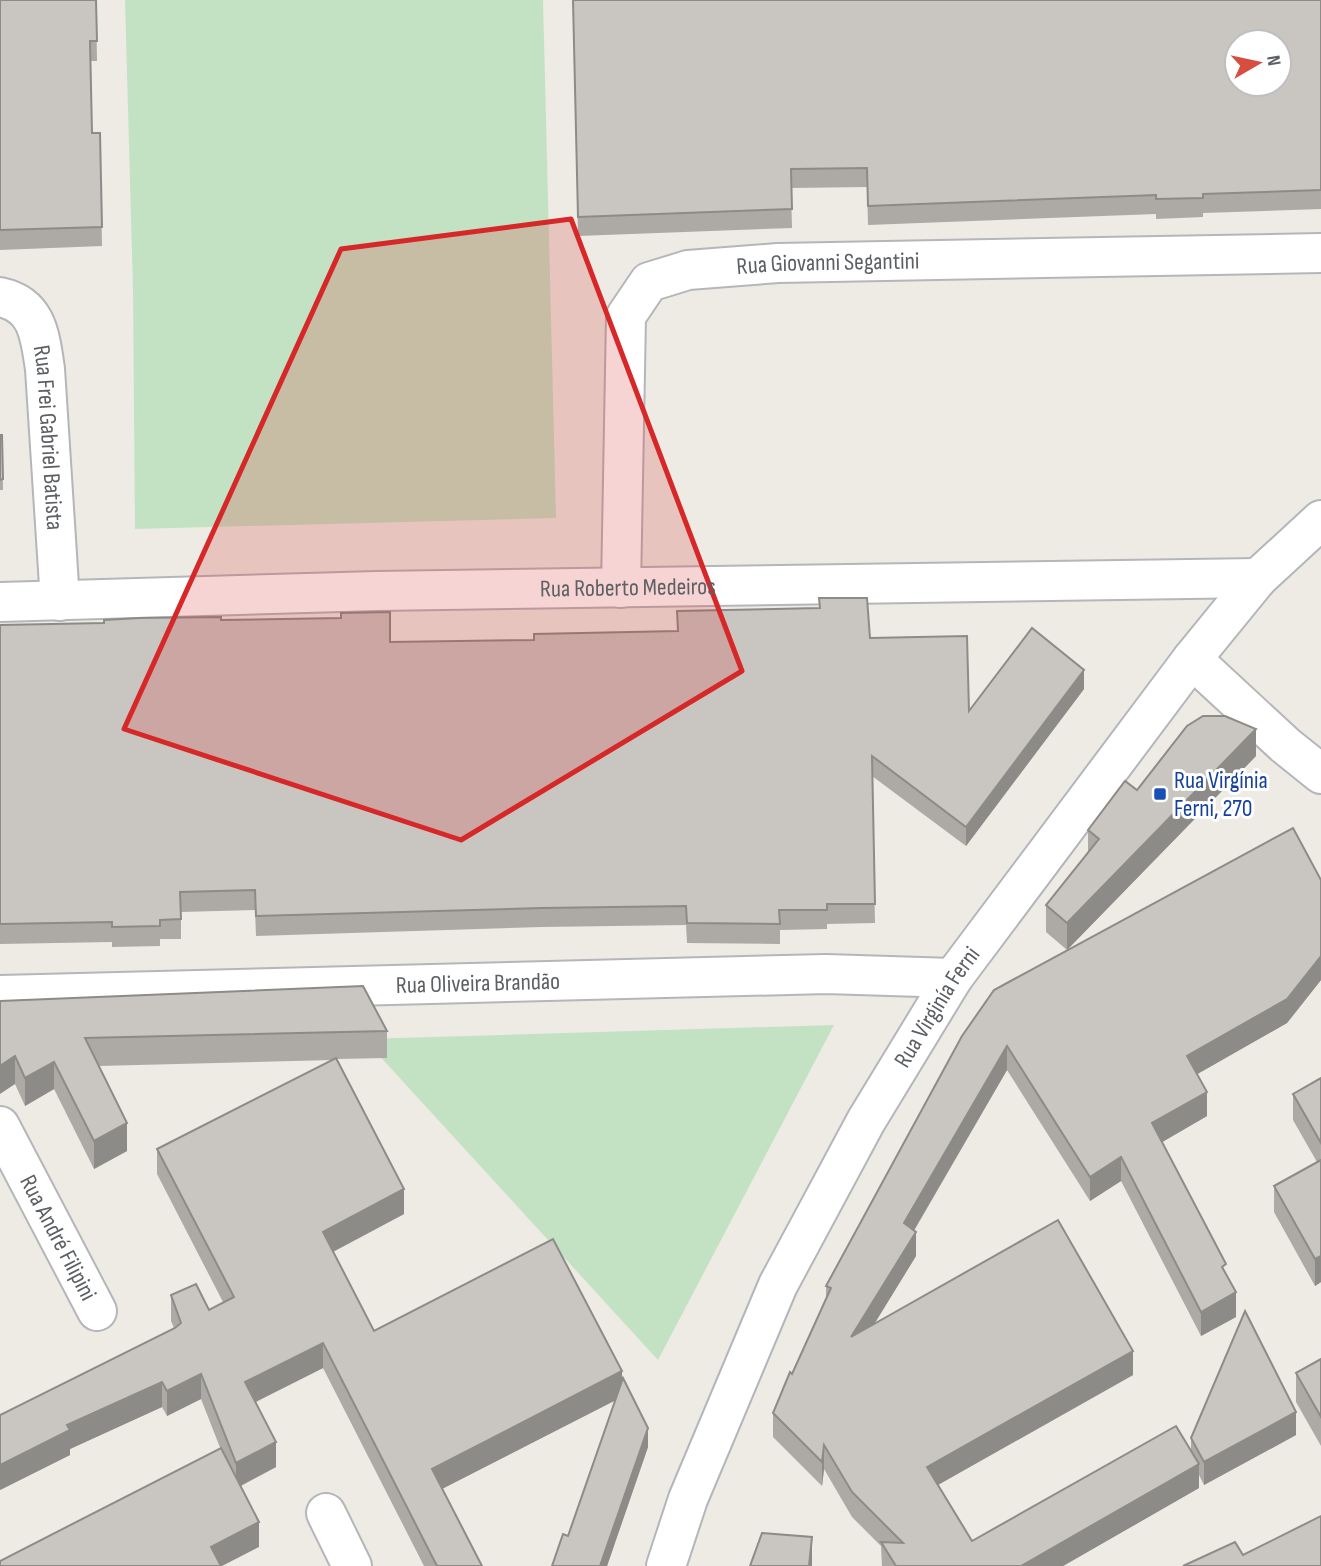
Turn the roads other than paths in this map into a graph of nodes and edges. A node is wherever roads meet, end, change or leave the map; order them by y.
1 (1321, 253) edge
2 (0, 297) edge
3 (1321, 520) edge
4 (1258, 578) junction
5 (621, 588) junction
6 (60, 601) junction
7 (0, 602) edge
8 (1192, 659) junction
9 (1321, 774) edge
10 (954, 978) junction
11 (0, 995) edge
12 (0, 1126) edge
13 (97, 1311) dead end
14 (326, 1513) dead end
15 (352, 1566) edge
16 (666, 1566) edge

1 - 5 street, Rua Giovanni Segantini
2 - 6 street, Rua Frei Gabriel Batista
3 - 4 street, Rua Virginía Ferni
4 - 5 street, Rua Roberto Medeiros
4 - 8 street, Rua Virginía Ferni
5 - 6 street, Rua Roberto Medeiros
6 - 7 street, Rua Roberto Medeiros
8 - 9 street
8 - 10 street, Rua Virginía Ferni
10 - 11 street, Rua Oliveira Brandão
10 - 16 street, Rua Virginía Ferni
12 - 13 street, Rua André Filipini
14 - 15 street

